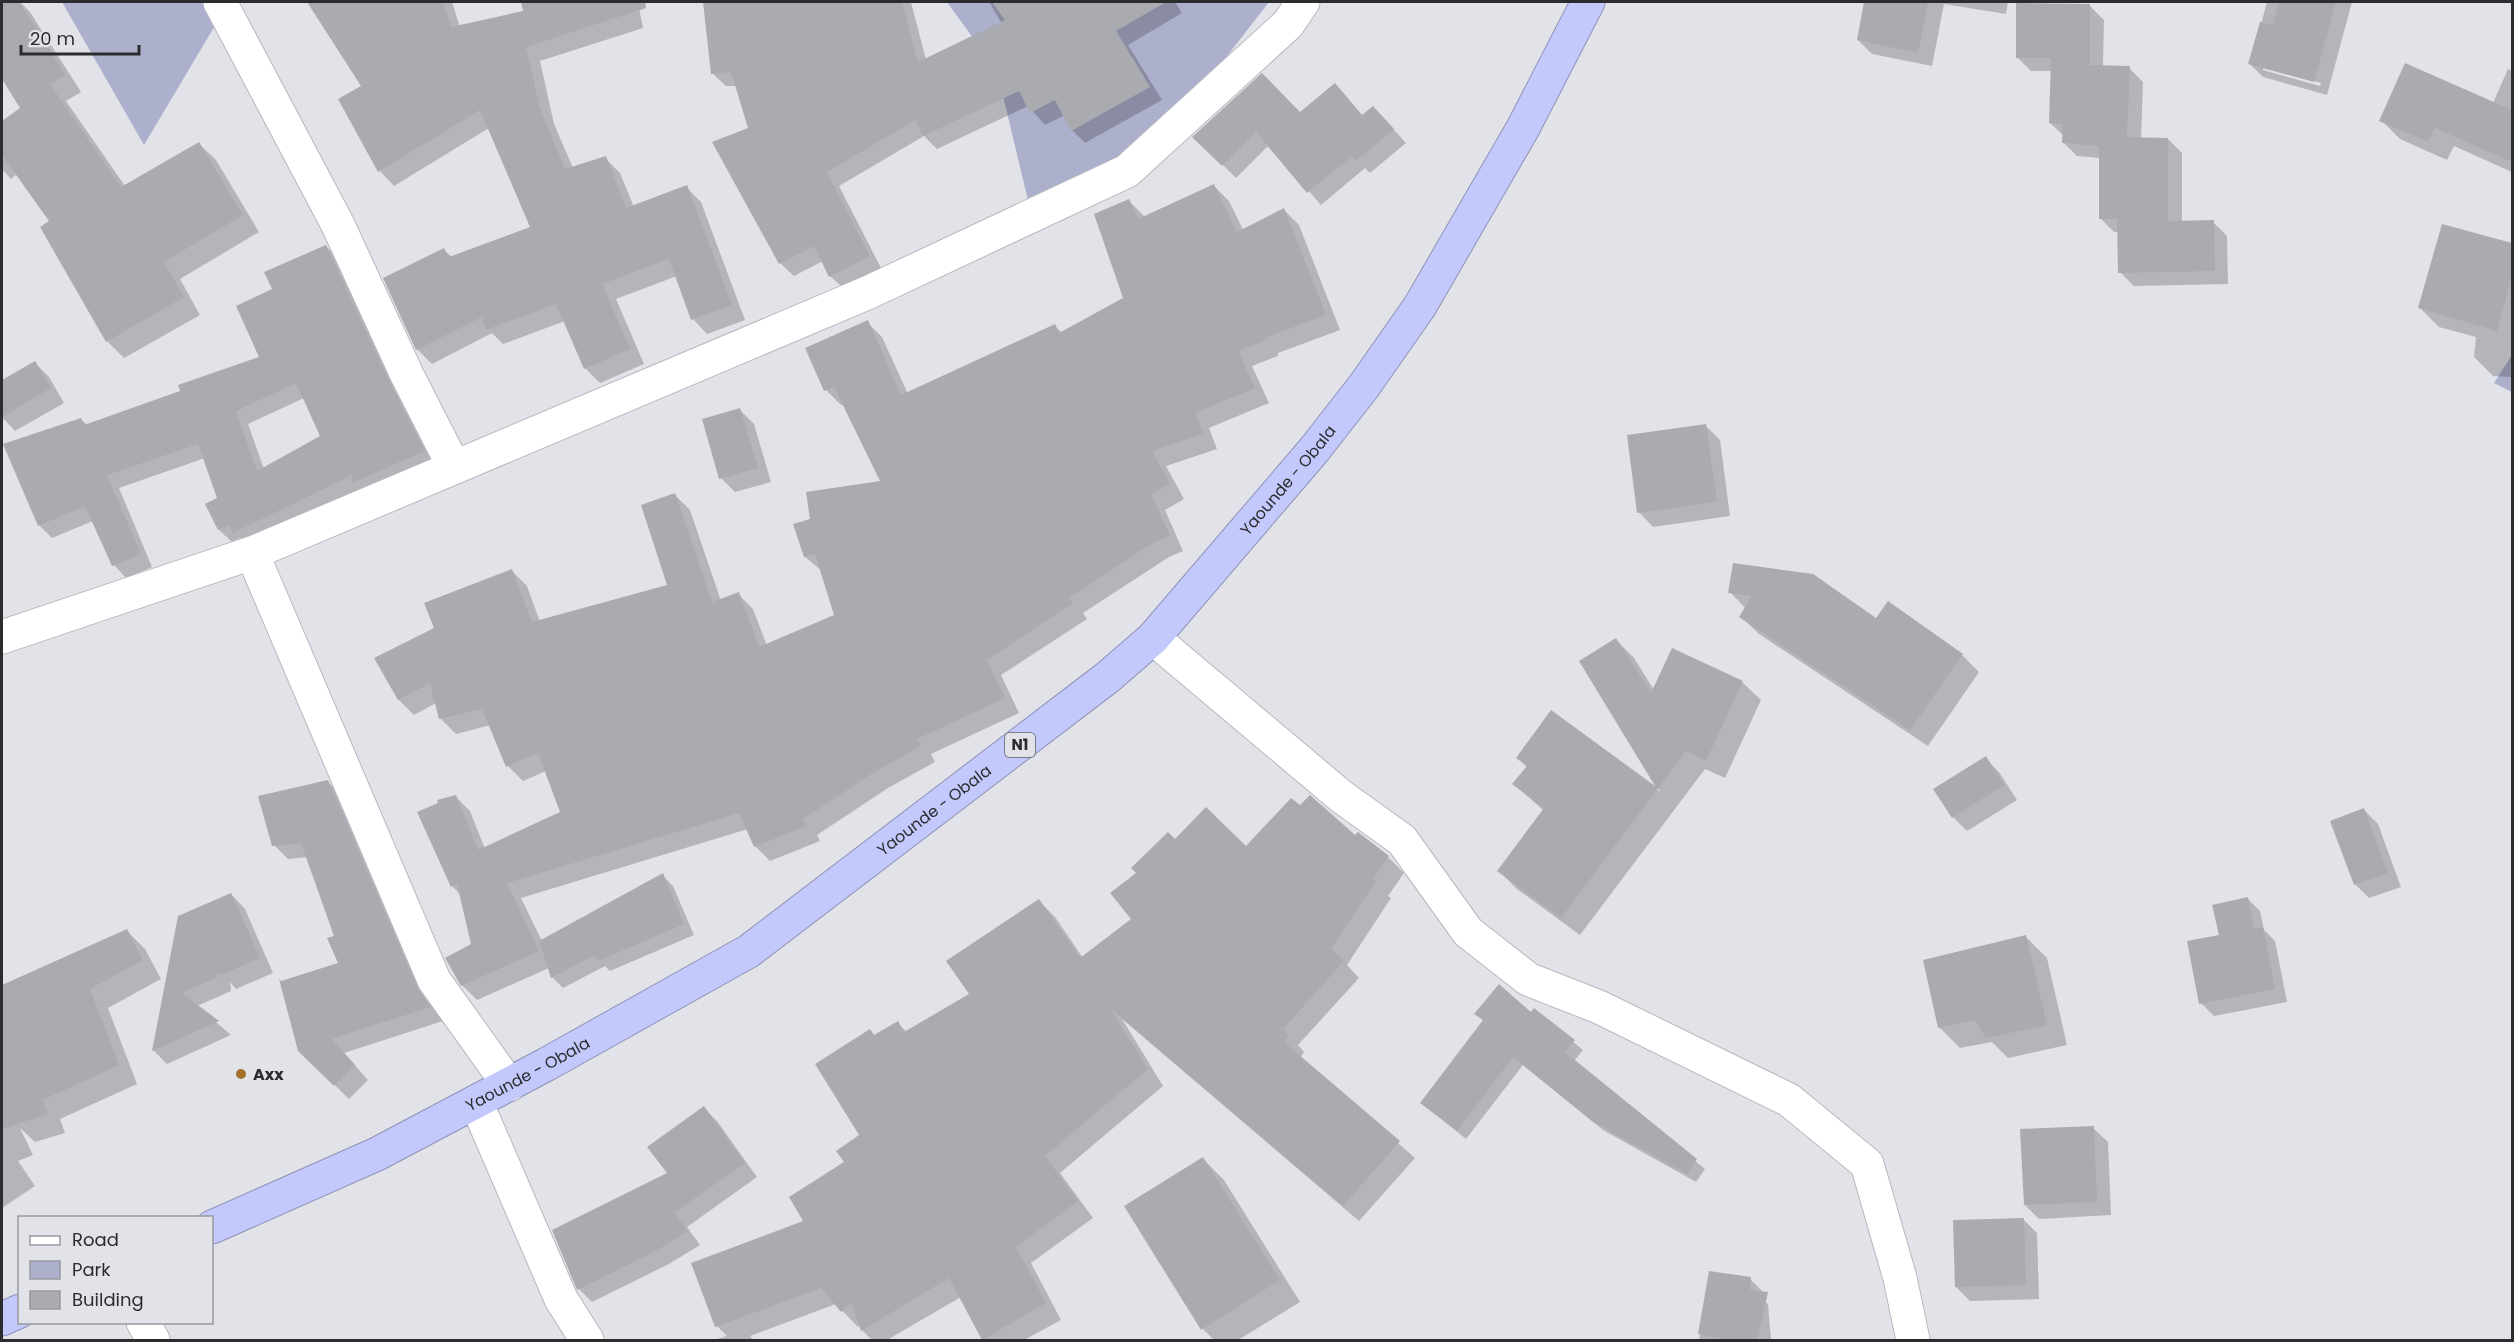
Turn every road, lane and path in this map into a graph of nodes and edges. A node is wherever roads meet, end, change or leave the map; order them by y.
1 (220, 2) edge
2 (1303, 2) edge
3 (1588, 2) edge
4 (454, 467) junction
5 (252, 553) junction
6 (2, 637) edge
7 (1153, 638) junction
8 (509, 1085) junction
9 (477, 1102) junction
10 (213, 1227) edge
11 (18, 1312) edge
12 (2, 1319) edge
13 (144, 1324) edge
14 (153, 1341) edge
15 (587, 1341) edge
16 (1913, 1341) edge

1 - 4 street
2 - 4 street
3 - 7 highway, Yaounde - Obala / N1
4 - 5 street
5 - 6 street
5 - 8 street
7 - 8 highway, Yaounde - Obala / N1
7 - 16 street
8 - 9 highway, Yaounde - Obala / N1
9 - 10 highway, Yaounde - Obala / N1
9 - 15 street
11 - 12 highway
13 - 14 street

